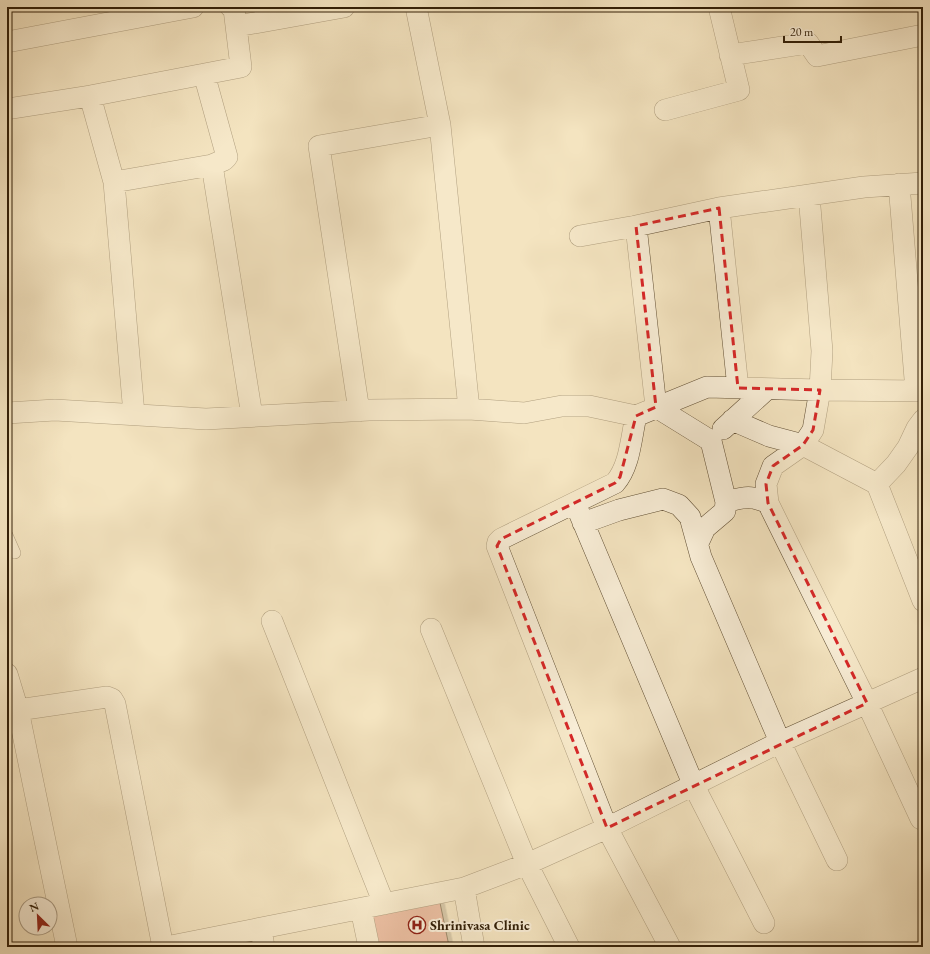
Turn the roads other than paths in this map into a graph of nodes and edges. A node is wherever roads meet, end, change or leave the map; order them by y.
1 (193, 7) edge
2 (344, 7) edge
3 (416, 7) edge
4 (719, 7) edge
5 (234, 17) edge
6 (923, 35) edge
7 (7, 42) edge
8 (730, 55) junction
9 (204, 74) junction
10 (90, 96) junction
11 (7, 109) edge
12 (665, 110) dead end
13 (440, 125) junction
14 (212, 165) junction
15 (114, 182) junction
16 (923, 183) edge
17 (899, 184) junction
18 (809, 195) junction
19 (719, 208) junction
20 (636, 226) junction
21 (580, 236) dead end
22 (738, 388) junction
23 (767, 389) junction
24 (820, 390) junction
25 (919, 391) edge
26 (656, 407) junction
27 (469, 409) junction
28 (359, 410) junction
29 (7, 413) edge
30 (134, 414) junction
31 (252, 416) junction
32 (636, 416) junction
33 (732, 420) junction
34 (923, 420) edge
35 (711, 440) junction
36 (803, 445) junction
37 (877, 484) junction
38 (575, 502) junction
39 (726, 502) junction
40 (768, 503) junction
41 (583, 523) junction
42 (7, 534) edge
43 (698, 543) junction
44 (15, 553) dead end
45 (923, 601) edge
46 (272, 620) dead end
47 (430, 629) dead end
48 (7, 674) edge
49 (923, 678) edge
50 (867, 703) junction
51 (18, 710) junction
52 (780, 742) junction
53 (694, 786) junction
54 (920, 819) dead end
55 (607, 828) junction
56 (836, 860) dead end
57 (527, 864) junction
58 (464, 888) junction
59 (384, 904) junction
60 (361, 909) junction
61 (764, 923) dead end
62 (262, 938) edge
63 (67, 947) edge
64 (163, 947) edge
65 (166, 947) edge
66 (369, 947) edge
67 (474, 947) edge
68 (569, 947) edge
69 (670, 947) edge

1 - 7 street
2 - 5 street
3 - 13 street
4 - 8 street
5 - 9 street
6 - 8 street
8 - 12 street
9 - 10 street
9 - 14 street
10 - 11 street
10 - 15 street
13 - 27 street
13 - 28 street
14 - 15 street
14 - 31 street
15 - 30 street
16 - 17 street
17 - 18 street
17 - 25 street
18 - 19 street
18 - 24 street
19 - 20 street
19 - 22 street
20 - 21 street
20 - 26 street
22 - 23 street
22 - 26 street
23 - 24 street
23 - 33 street
24 - 25 street
24 - 36 street
26 - 32 street
26 - 35 street
27 - 28 street
27 - 32 street
28 - 31 street
29 - 30 street
30 - 31 street
32 - 38 street
33 - 35 street
33 - 36 street
34 - 37 street
35 - 39 street
36 - 37 street
36 - 40 street
37 - 45 street
38 - 41 street
38 - 55 street
39 - 40 street
39 - 43 street
40 - 50 street
41 - 43 street
41 - 53 street
42 - 44 lane
43 - 52 street
46 - 59 street
47 - 57 street
48 - 51 street
49 - 50 street
50 - 52 street
50 - 54 street
51 - 63 street
51 - 64 street
52 - 53 street
52 - 56 street
53 - 55 street
53 - 61 street
55 - 57 street
55 - 69 street
57 - 58 street
57 - 68 street
58 - 59 street
58 - 67 street
59 - 60 street
60 - 62 street
60 - 66 street
62 - 65 street

